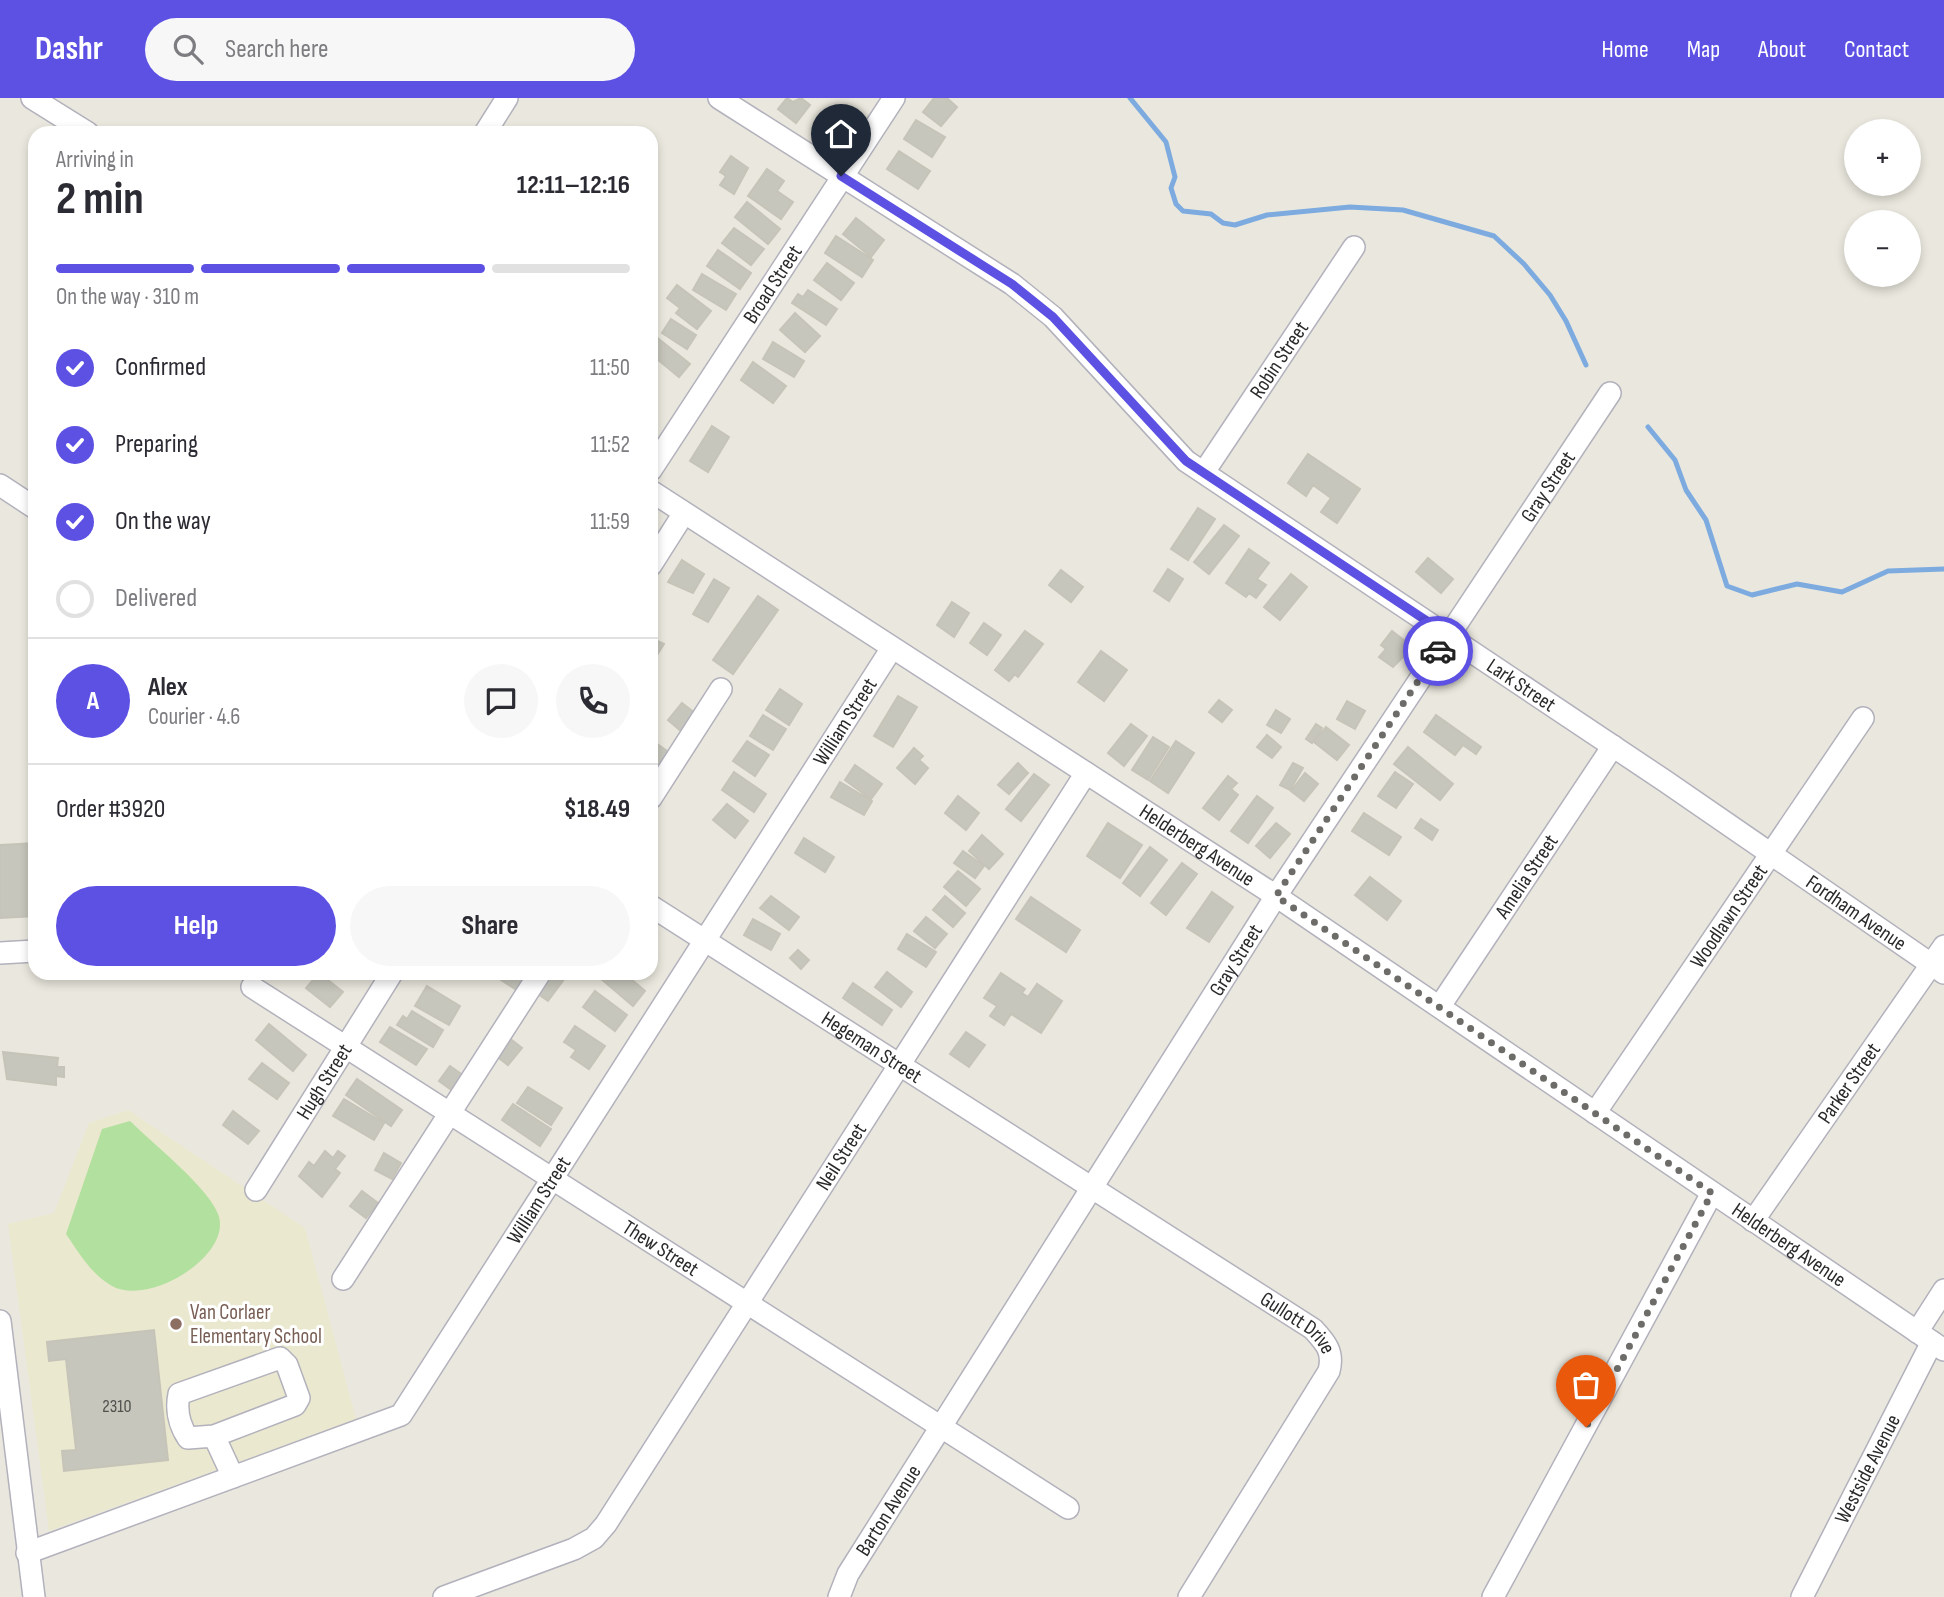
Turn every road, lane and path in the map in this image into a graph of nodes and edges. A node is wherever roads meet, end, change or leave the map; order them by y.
1 (32, 98) edge
2 (508, 98) edge
3 (719, 98) edge
4 (894, 98) edge
5 (77, 126) edge
6 (490, 126) edge
7 (841, 176) junction
8 (1354, 247) dead end
9 (1610, 393) dead end
10 (658, 459) edge
11 (1204, 472) junction
12 (0, 485) edge
13 (658, 496) edge
14 (28, 503) edge
15 (684, 513) junction
16 (658, 554) edge
17 (1448, 635) junction
18 (892, 648) junction
19 (721, 689) dead end
20 (1863, 718) dead end
21 (1613, 746) junction
22 (1086, 774) junction
23 (1665, 781) joint
24 (658, 787) edge
25 (1773, 855) junction
26 (1276, 896) junction
27 (658, 911) edge
28 (706, 942) junction
29 (1944, 946) edge
30 (28, 951) edge
31 (0, 953) edge
32 (1938, 969) edge
33 (388, 980) edge
34 (536, 980) edge
35 (252, 988) dead end
36 (1440, 1006) junction
37 (346, 1047) junction
38 (900, 1065) junction
39 (1595, 1113) junction
40 (452, 1115) junction
41 (553, 1180) junction
42 (1092, 1188) junction
43 (256, 1190) dead end
44 (1712, 1193) junction
45 (1753, 1221) junction
46 (344, 1279) dead end
47 (1944, 1290) edge
48 (747, 1304) junction
49 (0, 1321) edge
50 (1931, 1341) edge
51 (5, 1396) edge
52 (940, 1427) junction
53 (214, 1436) junction
54 (233, 1477) junction
55 (1068, 1508) dead end
56 (27, 1553) junction
57 (34, 1597) edge
58 (444, 1597) edge
59 (839, 1597) edge
60 (1189, 1597) edge
61 (1493, 1597) edge
62 (1802, 1597) edge

1 - 5 street
2 - 6 street
3 - 7 street, Lark Street
4 - 7 street, Broad Street
7 - 10 street, Broad Street
7 - 11 street, Lark Street
8 - 11 street, Robin Street
9 - 17 street, Gray Street
11 - 17 street, Lark Street
12 - 14 street
13 - 15 street, Helderberg Avenue
15 - 16 street
15 - 18 street, Helderberg Avenue
17 - 21 street, Lark Street
17 - 26 street, Gray Street
18 - 22 street, Helderberg Avenue
18 - 28 street, William Street
19 - 24 street
20 - 25 street, Woodlawn Street
21 - 23 street, Lark Street
21 - 36 street, Amelia Street
22 - 26 street, Helderberg Avenue
22 - 38 street, Neil Street
23 - 25 street, Fordham Avenue
25 - 32 street, Fordham Avenue
25 - 39 street, Woodlawn Street
26 - 36 street, Helderberg Avenue
26 - 42 street, Gray Street
27 - 28 street, Hegeman Street
28 - 38 street, Hegeman Street
28 - 41 street, William Street
29 - 32 street, Parker Street
30 - 31 street
32 - 45 street, Parker Street
33 - 37 street, Hugh Street
34 - 40 street
35 - 37 street, Thew Street
36 - 39 street, Helderberg Avenue
37 - 40 street, Thew Street
37 - 43 street, Hugh Street
38 - 42 street, Hegeman Street
38 - 48 street, Neil Street
39 - 44 street, Helderberg Avenue
40 - 41 street, Thew Street
40 - 46 street
41 - 48 street, Thew Street
41 - 54 street, William Street
42 - 52 street, Gray Street
42 - 60 street, Gullott Drive
44 - 45 street, Helderberg Avenue
44 - 61 street
45 - 50 street, Helderberg Avenue
47 - 50 street, Westside Avenue
48 - 52 street, Thew Street
48 - 58 street, Neil Street
49 - 51 street
50 - 62 street, Westside Avenue
51 - 56 street
52 - 55 street, Thew Street
52 - 59 street, Barton Avenue
53 - 53 street
53 - 54 street
54 - 56 street, William Street
56 - 57 street

